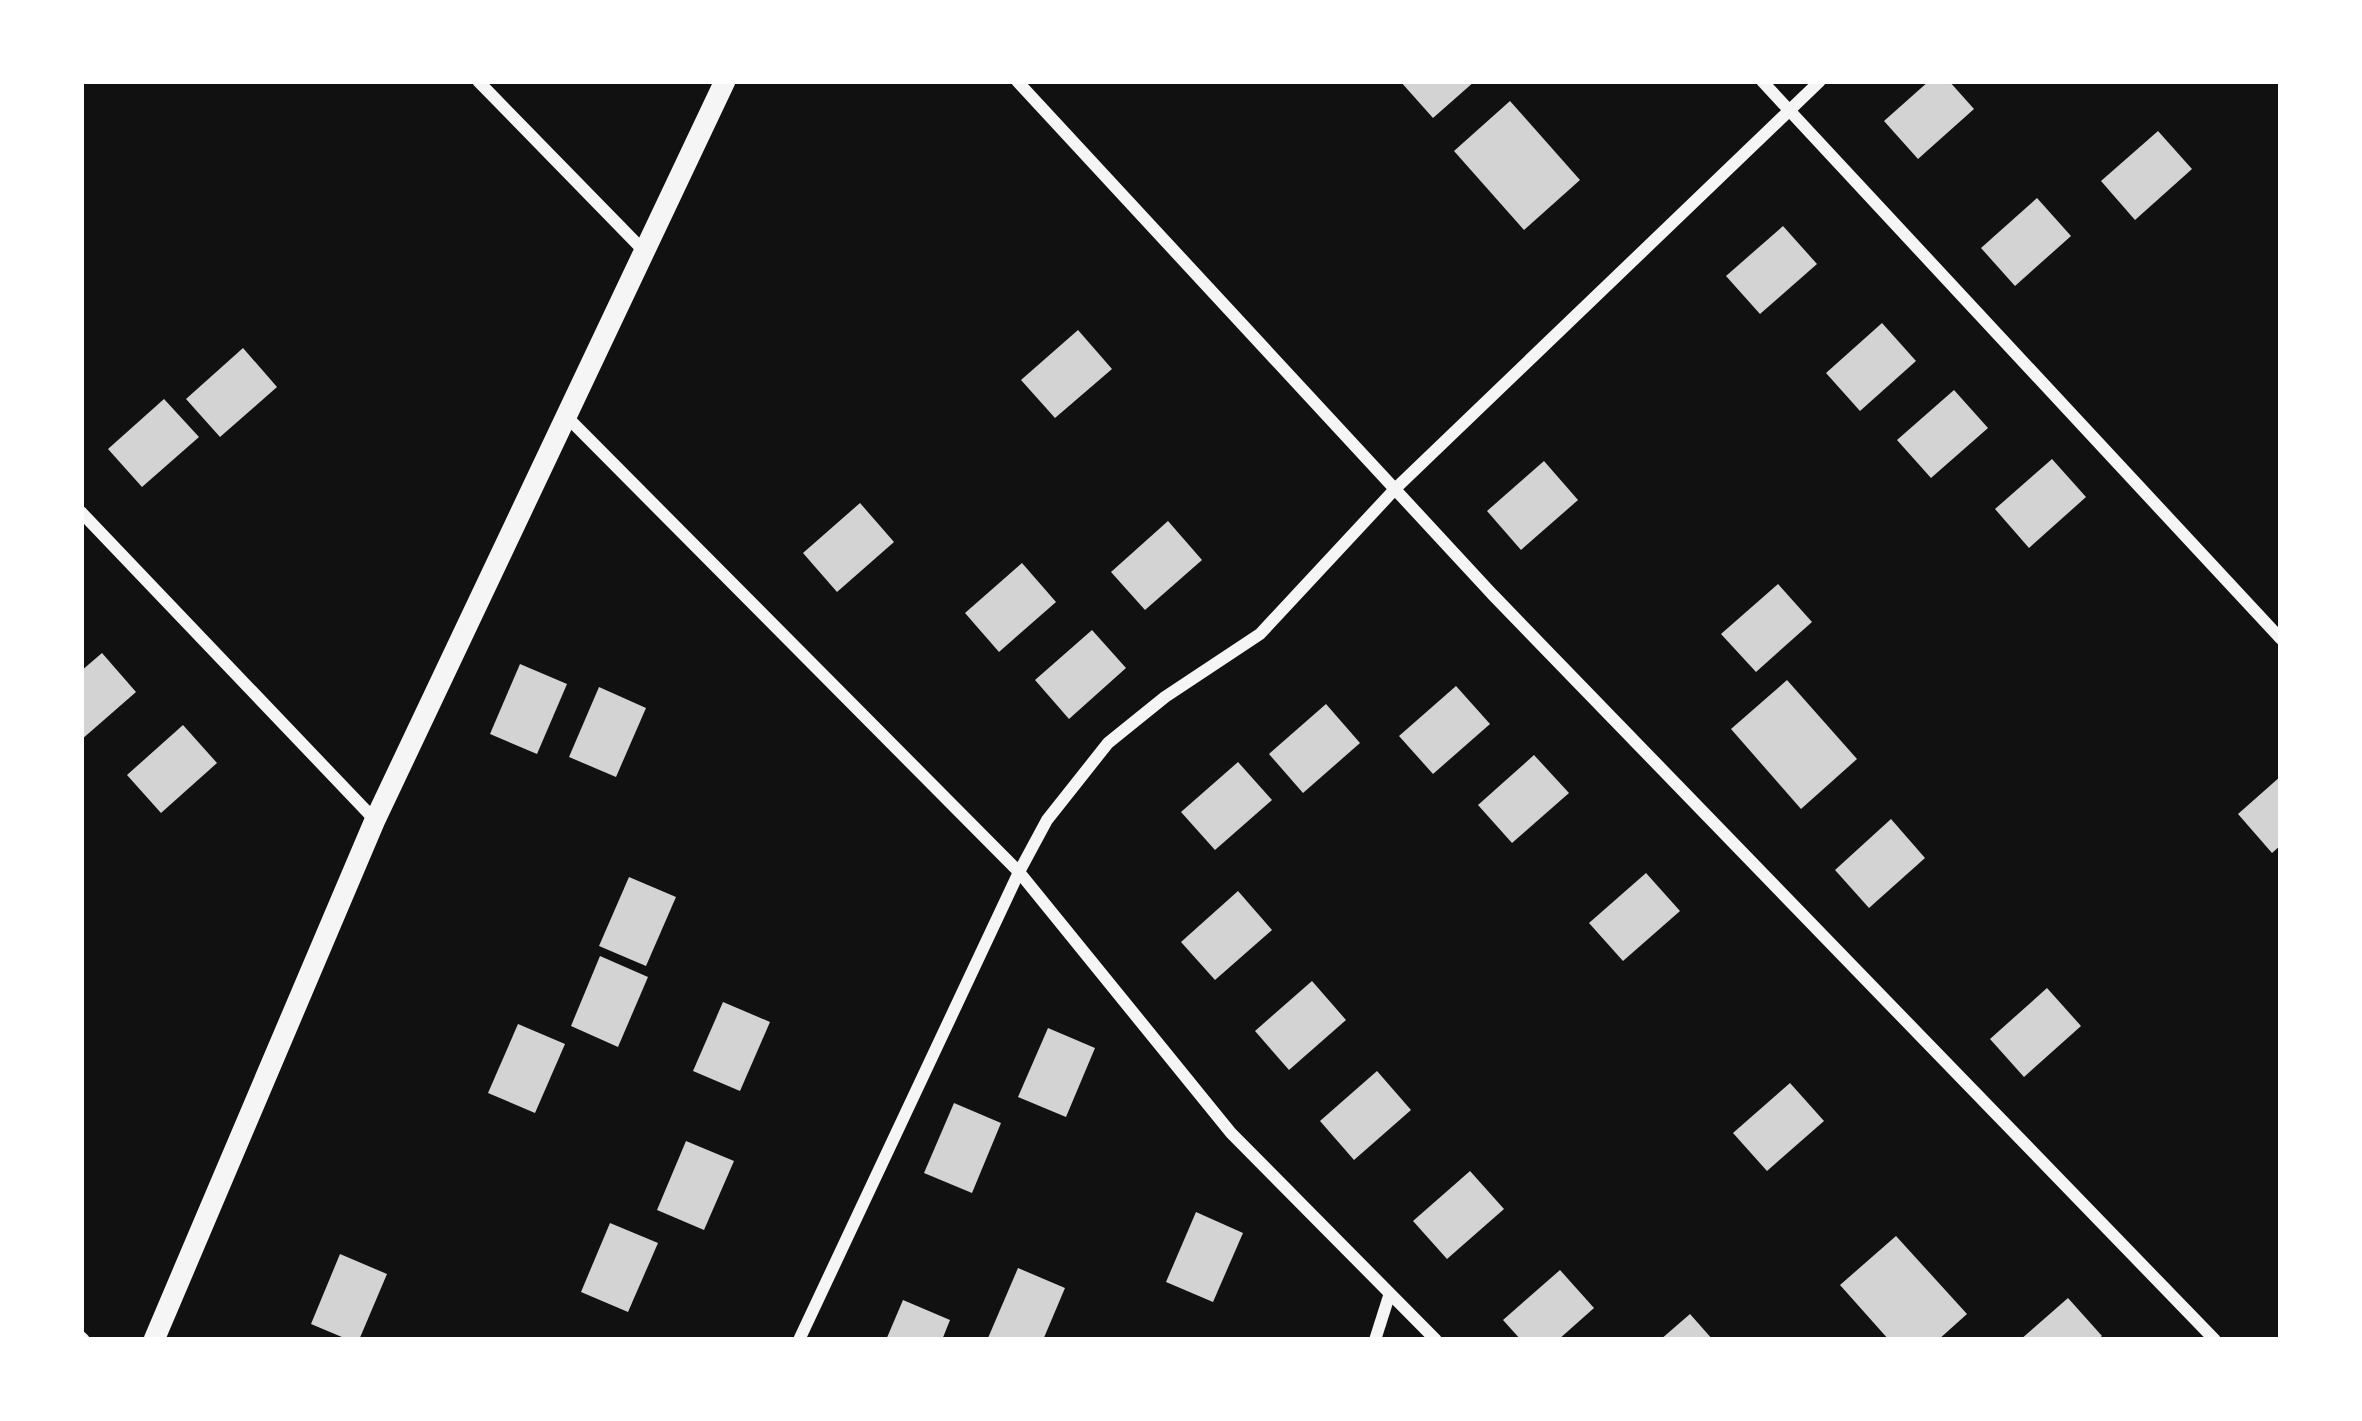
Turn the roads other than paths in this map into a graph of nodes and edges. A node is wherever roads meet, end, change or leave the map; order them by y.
1 (478, 81) edge
2 (725, 81) edge
3 (1017, 81) edge
4 (1762, 81) edge
5 (1820, 81) edge
6 (1788, 109) junction
7 (643, 250) junction
8 (568, 418) junction
9 (1395, 489) junction
10 (81, 512) edge
11 (2281, 639) edge
12 (375, 820) junction
13 (1019, 872) junction
14 (1389, 1296) junction
15 (154, 1340) edge
16 (799, 1340) edge
17 (1375, 1340) edge
18 (1436, 1340) edge
19 (2215, 1340) edge

1 - 7 street
2 - 7 street
3 - 9 street
4 - 6 street
5 - 6 street
6 - 9 street
6 - 11 street
7 - 8 street
8 - 12 street
8 - 13 street
9 - 13 street
9 - 19 street
10 - 12 street
12 - 15 street
13 - 14 street
13 - 16 street
14 - 17 street
14 - 18 street

